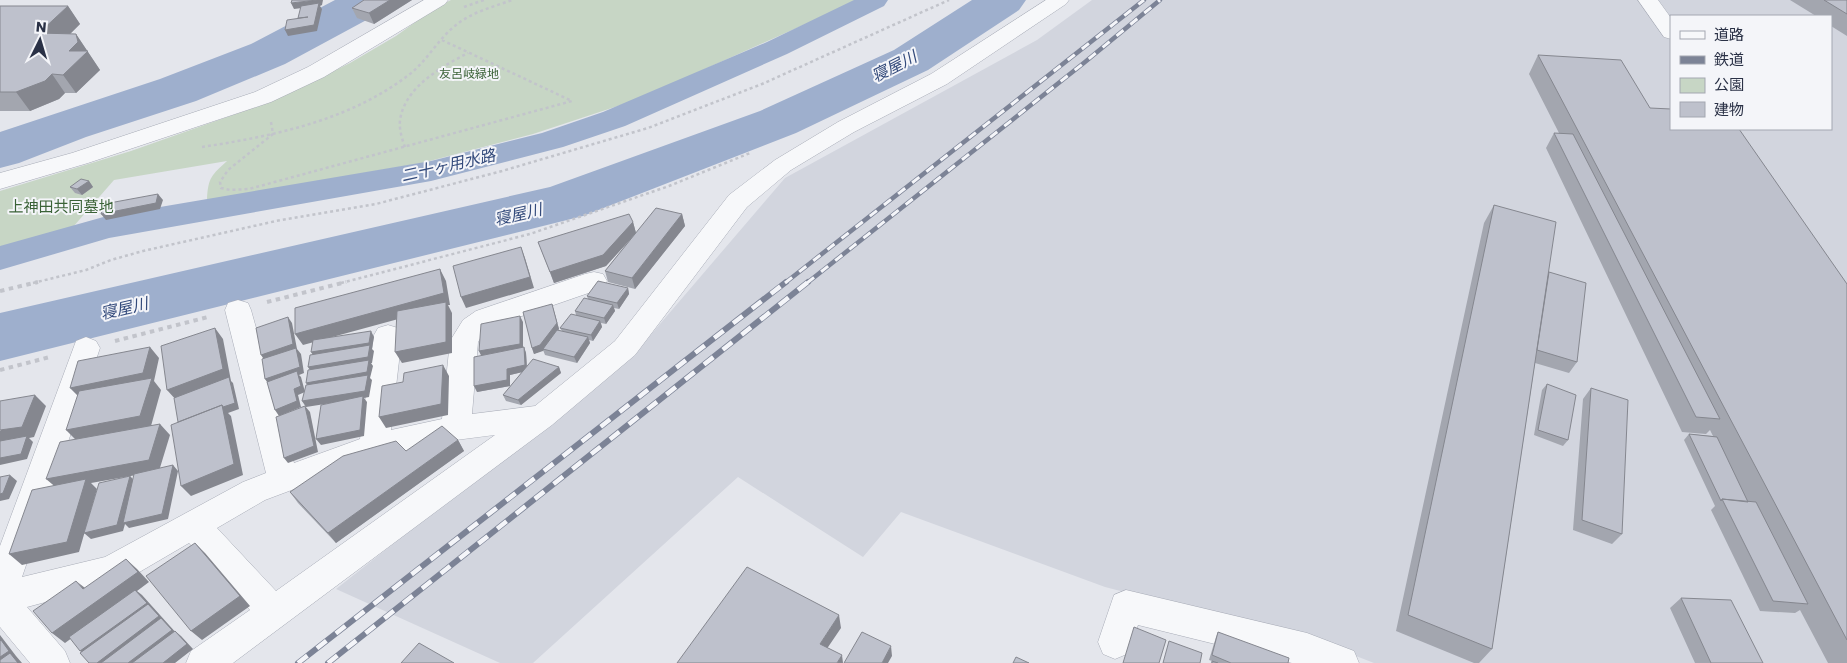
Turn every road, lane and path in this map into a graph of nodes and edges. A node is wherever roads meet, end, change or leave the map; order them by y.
1 (438, 0) edge
2 (512, 0) edge
3 (949, 0) edge
4 (1059, 0) edge
5 (1648, 0) edge
6 (1670, 32) edge
7 (442, 40) junction
8 (468, 52) junction
9 (274, 134) junction
10 (405, 147) junction
11 (198, 148) dead end
12 (751, 153) dead end
13 (0, 181) edge
14 (594, 281) dead end
15 (0, 291) edge
16 (238, 310) junction
17 (388, 336) dead end
18 (86, 348) junction
19 (0, 370) edge
20 (542, 417) junction
21 (456, 428) junction
22 (374, 446) junction
23 (283, 480) junction
24 (193, 525) junction
25 (0, 592) edge
26 (0, 599) edge
27 (274, 612) junction
28 (1116, 642) dead end
29 (1306, 656) edge
30 (52, 663) edge
31 (204, 663) edge
32 (1340, 663) edge

1 - 13 street
2 - 7 path
3 - 15 path
4 - 20 street
5 - 6 street
7 - 8 path
7 - 9 path
8 - 10 path
8 - 10 path
9 - 10 path
9 - 11 path
12 - 16 path
14 - 21 street
16 - 18 path
16 - 23 street
17 - 22 street
18 - 19 path
18 - 25 street
20 - 21 street
20 - 27 street
21 - 22 street
22 - 23 street
23 - 24 street
24 - 26 street
24 - 27 street
26 - 30 street
27 - 31 street
28 - 29 street
29 - 32 street

